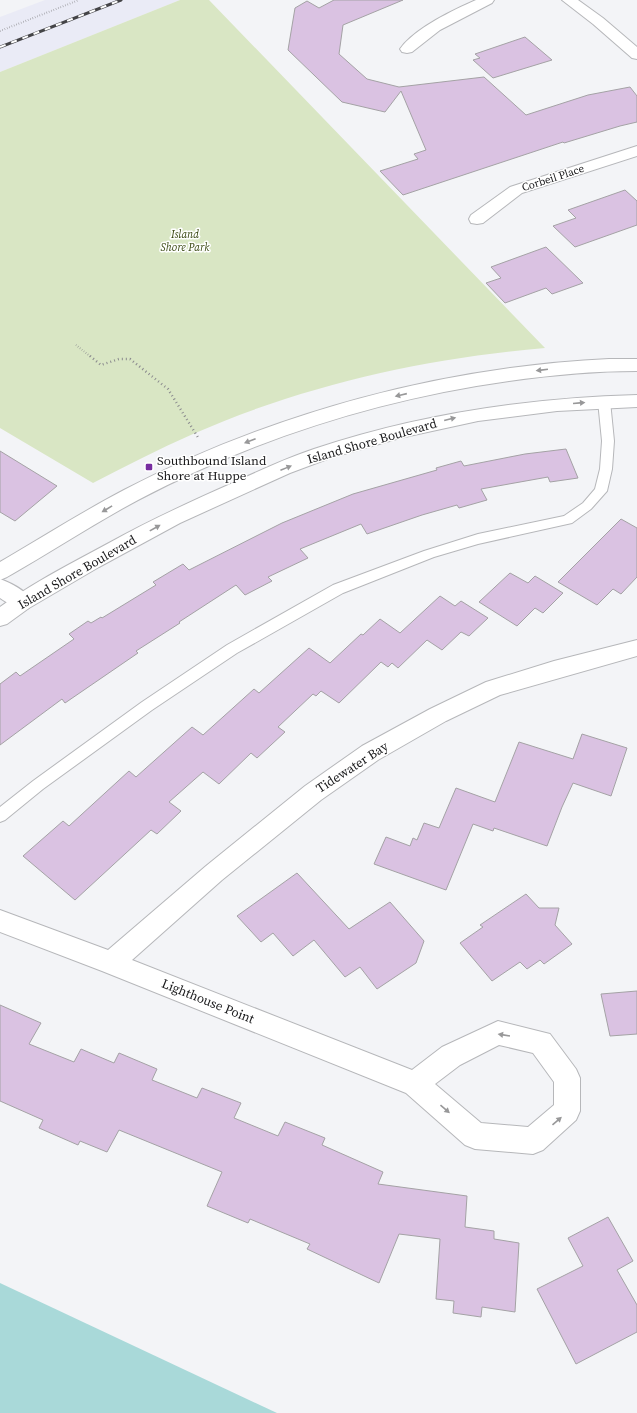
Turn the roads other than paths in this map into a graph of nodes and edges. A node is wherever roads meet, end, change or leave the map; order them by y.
1 (487, 0) edge
2 (569, 0) edge
3 (407, 49) dead end
4 (637, 55) edge
5 (637, 151) edge
6 (477, 220) dead end
7 (637, 365) edge
8 (604, 401) junction
9 (637, 401) edge
10 (0, 572) edge
11 (0, 587) edge
12 (22, 602) junction
13 (0, 618) edge
14 (637, 648) edge
15 (0, 816) edge
16 (0, 921) edge
17 (111, 963) junction
18 (415, 1084) junction

1 - 3 street
2 - 4 street
5 - 6 street, Corbeil Place
7 -> 10 street
8 - 9 street, Island Shore Boulevard
12 -> 8 street, Island Shore Boulevard
8 - 15 lane
11 - 12 street
12 - 13 street, Island Shore Boulevard
14 - 17 street, Tidewater Bay
16 - 17 street, Lighthouse Point
17 - 18 street, Lighthouse Point
18 -> 18 street, Lighthouse Point

